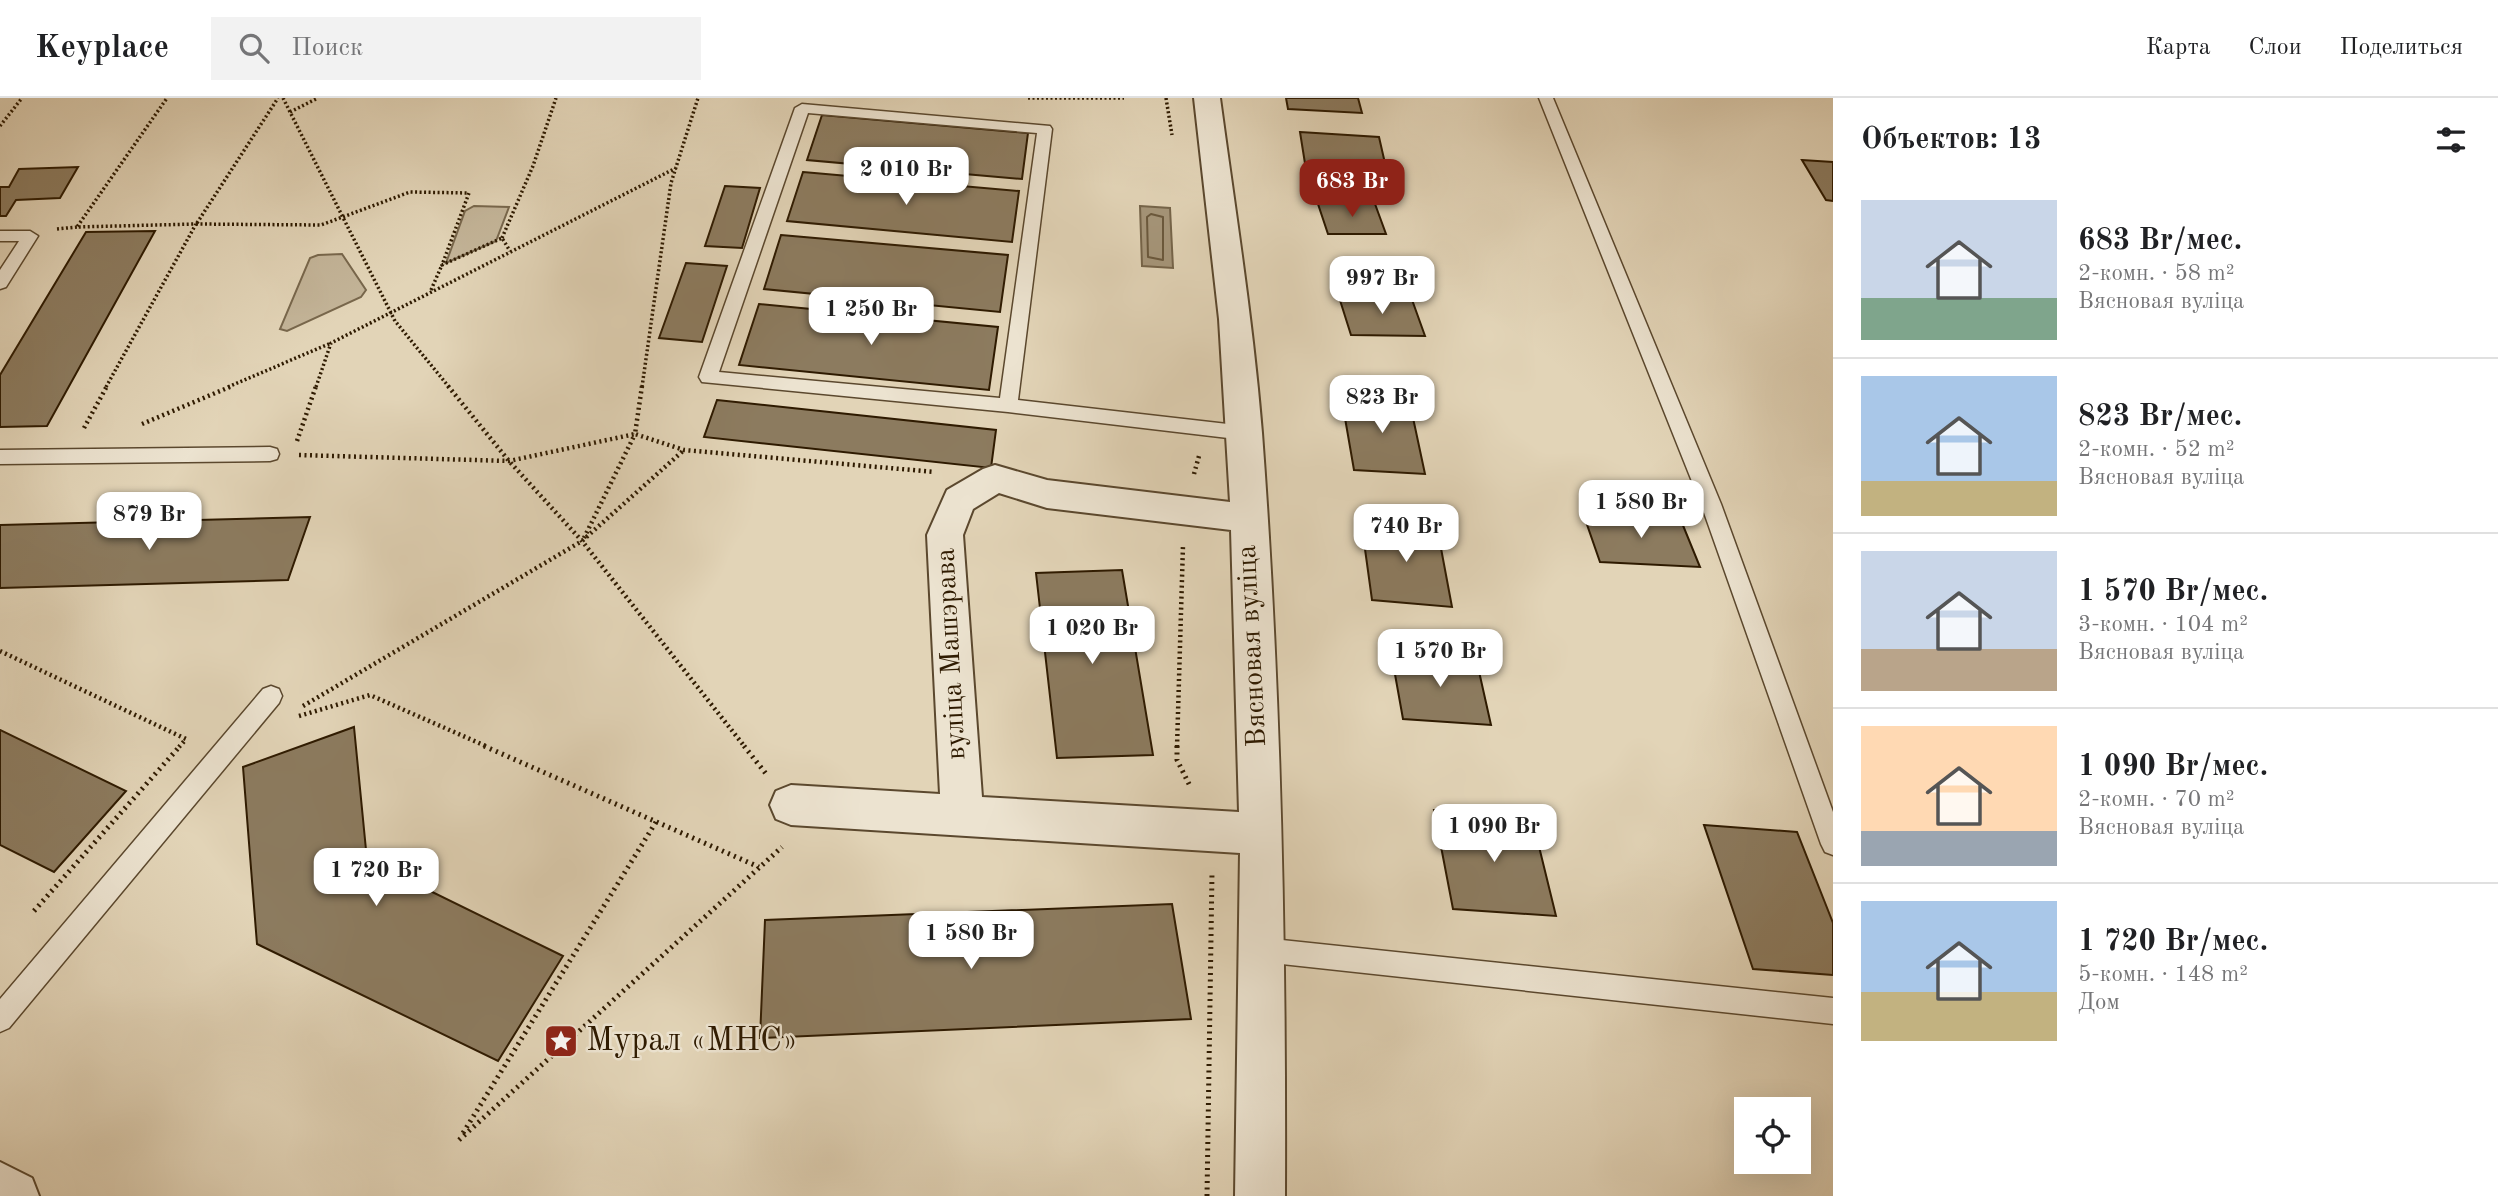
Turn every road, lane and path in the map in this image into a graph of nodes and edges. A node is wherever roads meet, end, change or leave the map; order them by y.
1 (22, 98) edge
2 (167, 98) edge
3 (280, 98) edge
4 (318, 98) edge
5 (556, 98) edge
6 (1025, 98) edge
7 (1124, 98) edge
8 (1166, 98) edge
9 (1207, 98) edge
10 (1546, 98) edge
11 (290, 112) junction
12 (0, 126) edge
13 (1172, 137) dead end
14 (676, 168) dead end
15 (344, 217) junction
16 (196, 224) junction
17 (0, 236) edge
18 (502, 238) junction
19 (510, 251) junction
20 (442, 265) junction
21 (0, 283) edge
22 (430, 291) junction
23 (389, 311) junction
24 (331, 343) junction
25 (1009, 405) junction
26 (134, 427) dead end
27 (1207, 428) junction
28 (83, 430) dead end
29 (1245, 433) junction
30 (684, 450) dead end
31 (270, 454) joint
32 (293, 455) junction
33 (0, 457) edge
34 (509, 461) junction
35 (1185, 510) junction
36 (1247, 518) junction
37 (582, 541) junction
38 (0, 650) edge
39 (271, 696) dead end
40 (962, 816) junction
41 (656, 822) junction
42 (788, 825) junction
43 (1213, 833) junction
44 (1261, 834) junction
45 (1833, 844) edge
46 (759, 867) junction
47 (34, 911) dead end
48 (1264, 950) junction
49 (1833, 1011) edge
50 (0, 1019) edge
51 (0, 1187) edge
52 (14, 1196) edge
53 (1207, 1196) edge
54 (1261, 1196) edge

1 - 12 path
2 - 16 path
3 - 11 path
3 - 16 path
4 - 11 path
5 - 18 path
6 - 7 path
8 - 13 path
9 - 29 street, Вясновая вуліца
10 - 45 lane
11 - 15 path
14 - 19 path
15 - 16 path
15 - 20 path
15 - 23 path
16 - 28 path
17 - 21 lane
18 - 19 path
18 - 20 path
19 - 22 path
20 - 22 path
22 - 23 path
23 - 24 path
23 - 34 path
24 - 26 path
24 - 32 path
25 - 25 lane
25 - 27 lane
27 - 29 lane
27 - 35 path
29 - 36 street, Вясновая вуліца
30 - 37 path
31 - 32 path
31 - 33 lane
32 - 34 path
34 - 37 path
34 - 37 path
35 - 36 street, вуліца Машэрава
35 - 40 street, вуліца Машэрава
35 - 43 path
36 - 44 street, Вясновая вуліца
37 - 41 path
37 - 42 path
38 - 47 path
39 - 50 lane
40 - 42 street
40 - 43 street
41 - 46 path
41 - 46 path
42 - 46 path
43 - 44 street
43 - 53 path
44 - 48 street, Вясновая вуліца
48 - 49 lane
48 - 54 street, Вясновая вуліца
51 - 52 street

